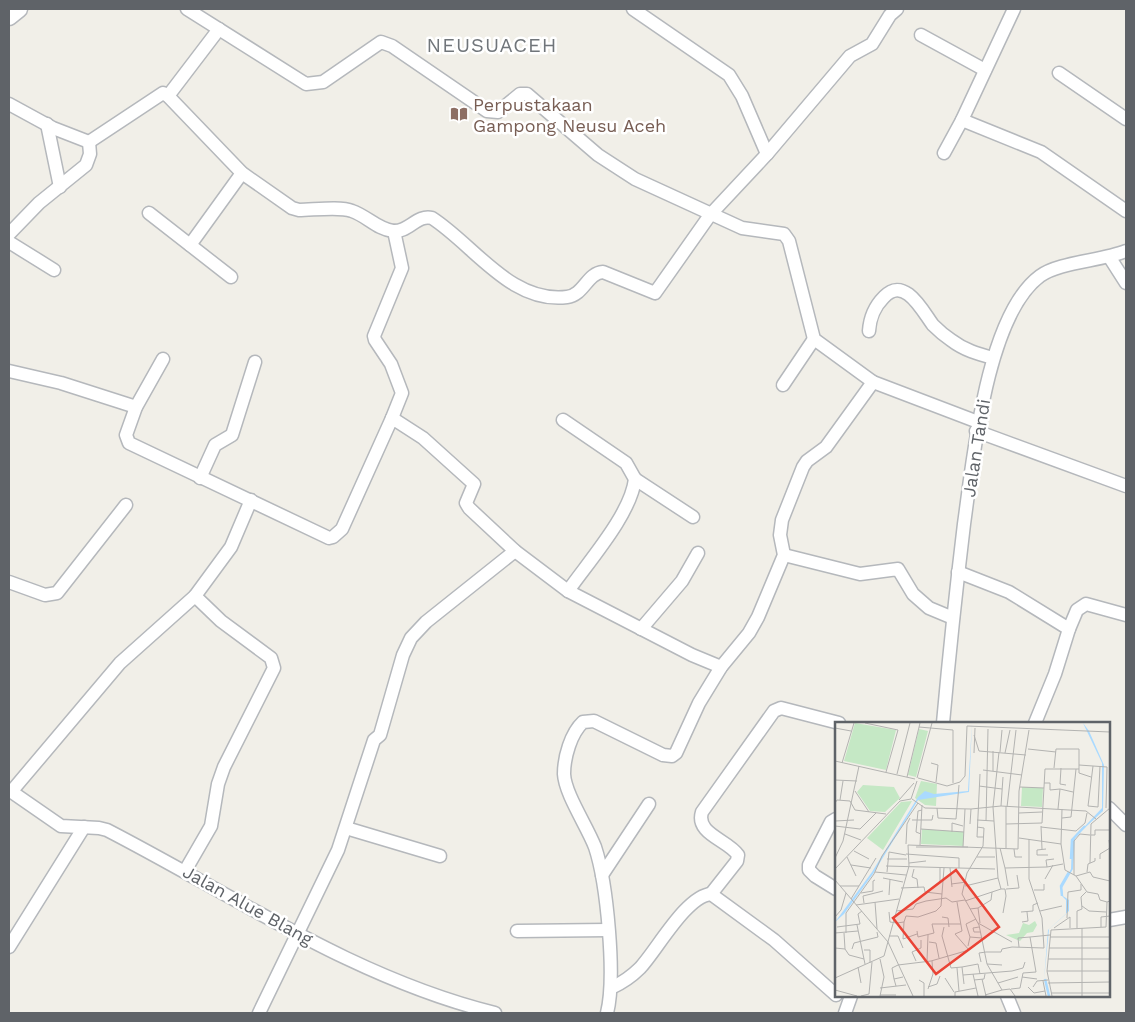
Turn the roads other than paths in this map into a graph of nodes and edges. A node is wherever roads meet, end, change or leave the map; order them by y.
1 (19, 9) edge
2 (187, 9) edge
3 (633, 9) edge
4 (897, 9) edge
5 (1014, 9) edge
6 (9, 17) edge
7 (219, 29) junction
8 (921, 35) dead end
9 (985, 70) junction
10 (1059, 73) dead end
11 (168, 96) junction
12 (9, 104) edge
13 (1126, 119) edge
14 (962, 120) junction
15 (47, 124) junction
16 (89, 142) junction
17 (944, 153) dead end
18 (766, 154) junction
19 (242, 173) junction
20 (60, 187) junction
21 (1126, 211) edge
22 (149, 213) dead end
23 (710, 214) junction
24 (394, 231) junction
25 (9, 234) edge
26 (9, 242) edge
27 (190, 245) junction
28 (1126, 251) edge
29 (1110, 258) junction
30 (54, 270) dead end
31 (231, 277) dead end
32 (1126, 283) edge
33 (869, 331) dead end
34 (814, 339) junction
35 (994, 358) junction
36 (163, 359) dead end
37 (255, 362) dead end
38 (9, 371) edge
39 (874, 382) junction
40 (783, 385) dead end
41 (136, 407) junction
42 (392, 418) junction
43 (562, 420) dead end
44 (977, 426) junction
45 (200, 478) junction
46 (635, 479) junction
47 (1126, 486) edge
48 (252, 500) junction
49 (126, 505) dead end
50 (692, 518) dead end
51 (515, 551) junction
52 (698, 553) dead end
53 (784, 555) junction
54 (958, 572) junction
55 (9, 582) edge
56 (568, 591) junction
57 (195, 596) junction
58 (1126, 615) edge
59 (954, 618) junction
60 (641, 629) junction
61 (1069, 629) junction
62 (721, 667) junction
63 (835, 722) edge
64 (943, 722) edge
65 (1035, 722) edge
66 (10, 791) edge
67 (649, 804) dead end
68 (1110, 809) edge
69 (835, 820) edge
70 (1126, 825) edge
71 (84, 827) junction
72 (346, 828) junction
73 (440, 856) dead end
74 (186, 870) junction
75 (602, 875) junction
76 (835, 889) edge
77 (711, 894) junction
78 (1126, 917) edge
79 (1110, 920) edge
80 (608, 930) junction
81 (517, 931) dead end
82 (297, 934) junction
83 (9, 947) edge
84 (611, 988) junction
85 (835, 992) edge
86 (1007, 997) edge
87 (259, 1013) edge
88 (495, 1013) edge
89 (607, 1013) edge
90 (1014, 1013) edge

1 - 6 street
2 - 7 street
3 - 18 street
4 - 18 street
5 - 9 street
7 - 11 street
7 - 23 street
8 - 9 street
9 - 14 street
10 - 13 street
11 - 16 street
11 - 19 street
12 - 15 street
14 - 17 street
14 - 21 street
15 - 16 street
15 - 20 street
16 - 20 street
18 - 23 street
19 - 24 street
19 - 27 street
20 - 25 street
22 - 27 street
23 - 24 street
23 - 34 street
24 - 42 street
26 - 30 street
27 - 31 street
28 - 29 street, Jalan Tandi
29 - 32 street
29 - 35 street, Jalan Tandi
33 - 35 street
34 - 39 street
34 - 40 street
35 - 44 street, Jalan Tandi
36 - 41 street
37 - 45 street
38 - 41 street
39 - 44 street
39 - 53 street
41 - 45 street
42 - 48 street
42 - 51 street
43 - 46 street
44 - 47 street
44 - 54 street, Jalan Tandi
45 - 48 street
46 - 50 street
46 - 56 street
48 - 57 street
49 - 55 street
51 - 56 street
51 - 72 street
52 - 60 street
53 - 59 street
53 - 62 street
54 - 59 street, Jalan Tandi
54 - 61 street
56 - 60 street
57 - 66 street
57 - 74 street
58 - 61 street
59 - 64 street, Jalan Tandi
60 - 62 street
61 - 65 street
62 - 75 street
63 - 77 street
66 - 71 street, Jalan Alue Blang
67 - 75 street
68 - 70 street
69 - 76 street
71 - 74 street, Jalan Alue Blang
71 - 83 street
72 - 73 street
72 - 82 street
74 - 82 street, Jalan Alue Blang
75 - 80 street
77 - 84 street
77 - 85 street
78 - 79 street
80 - 81 street
80 - 84 street
82 - 87 street
82 - 88 street, Jalan Alue Blang
84 - 89 street
86 - 90 street

